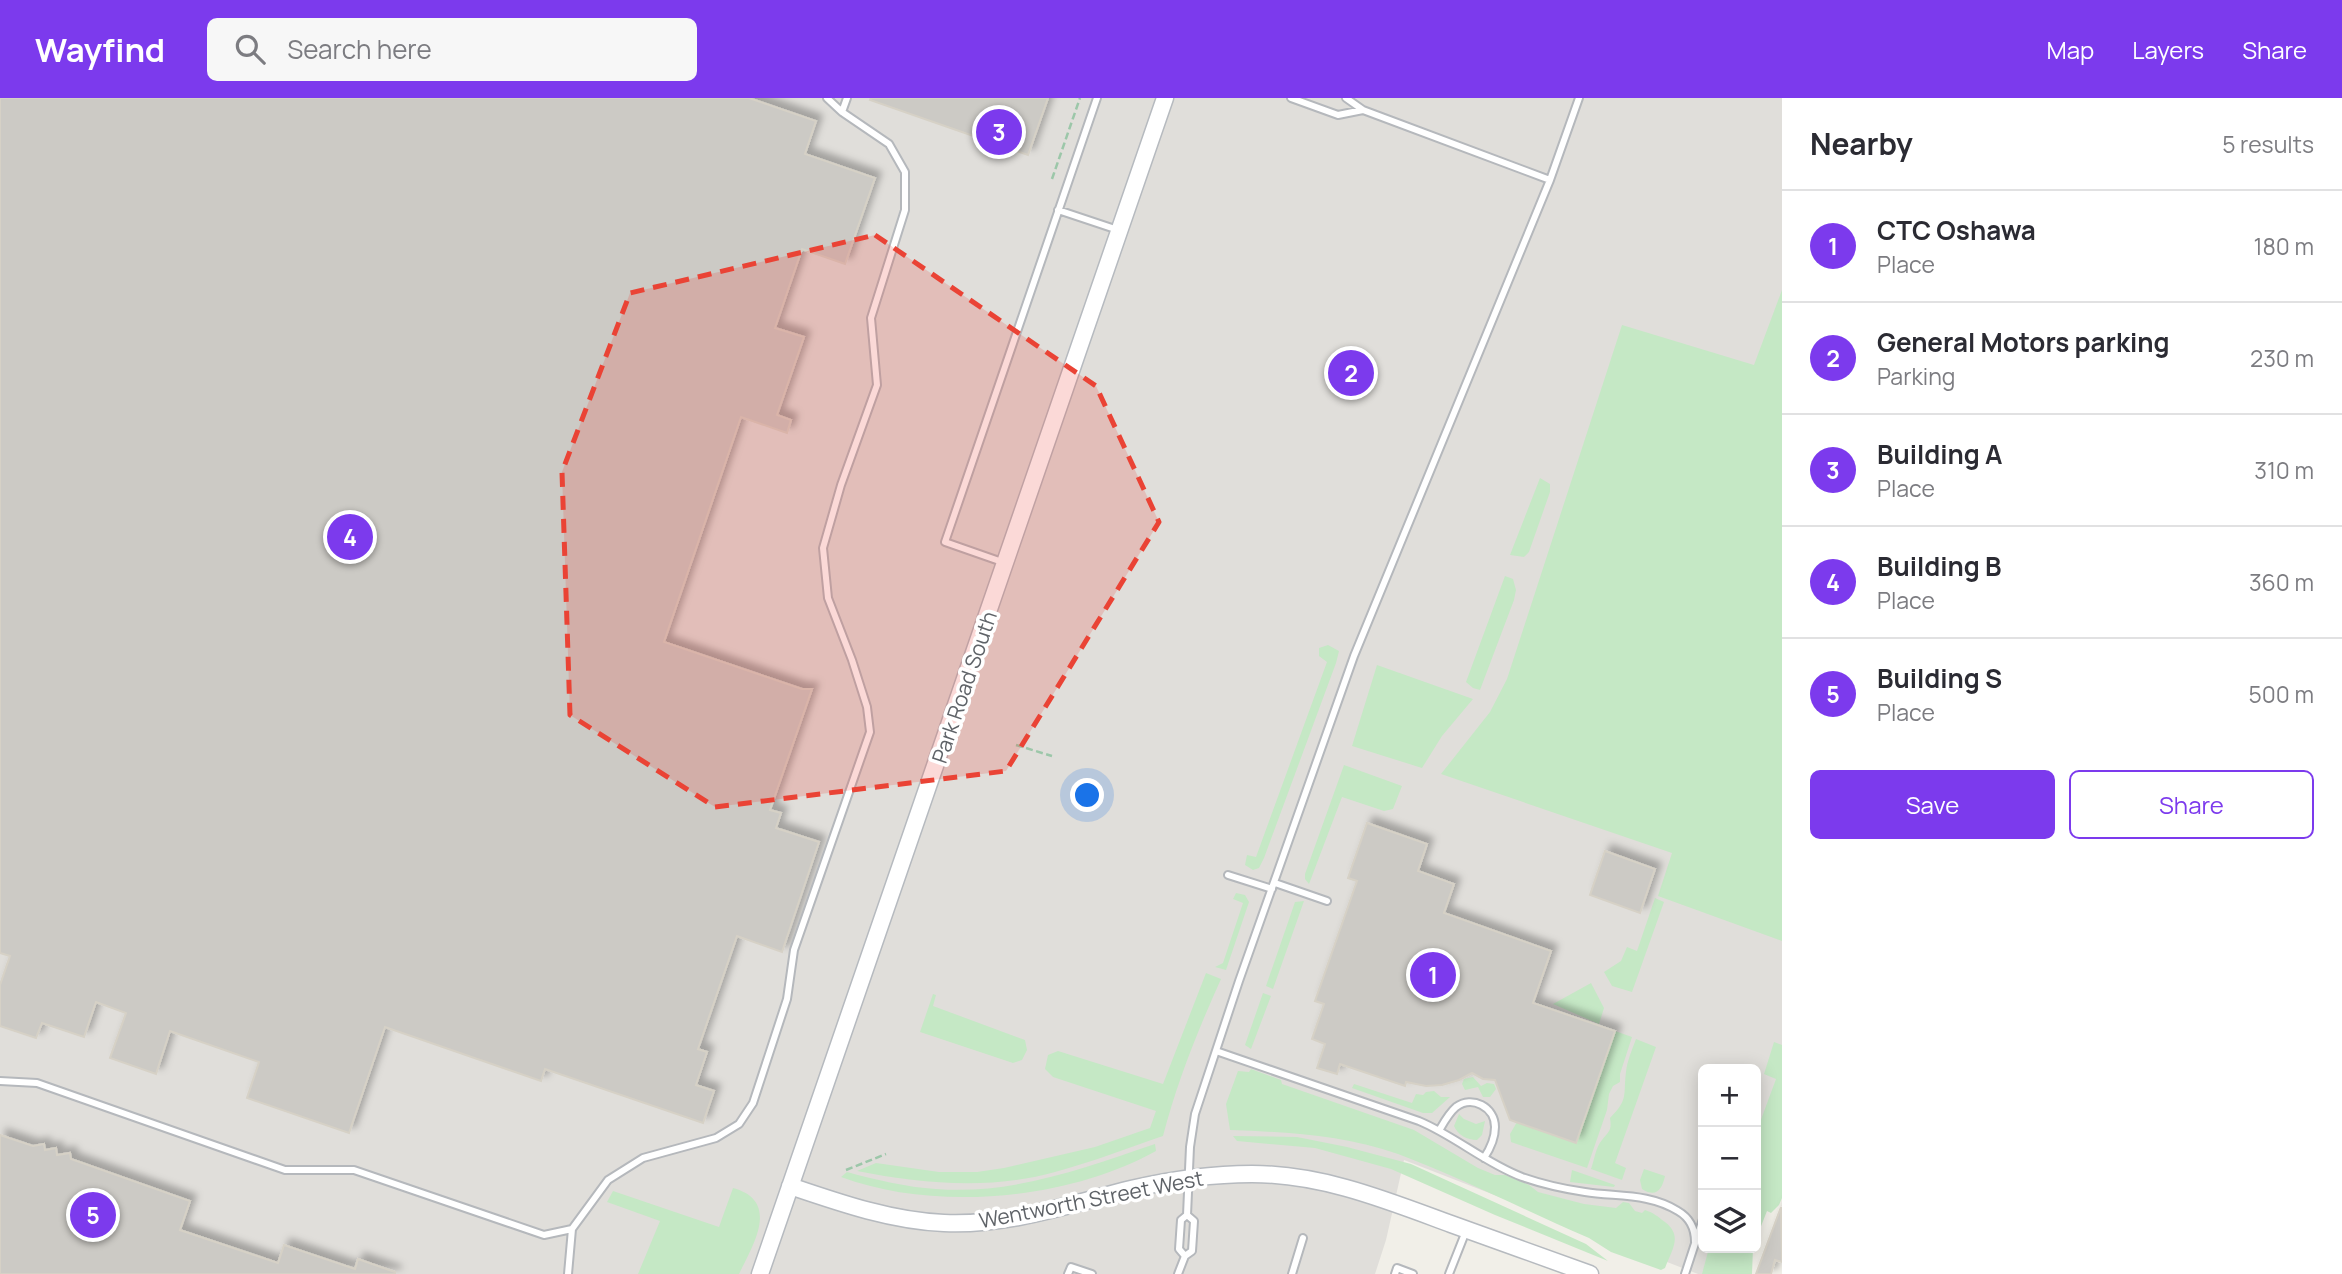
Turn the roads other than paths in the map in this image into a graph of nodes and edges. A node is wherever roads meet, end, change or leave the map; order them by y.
1 (827, 98) edge
2 (847, 98) edge
3 (1097, 98) edge
4 (1165, 98) edge
5 (1291, 98) edge
6 (1346, 98) edge
7 (1579, 98) edge
8 (1363, 110) junction
9 (842, 112) junction
10 (1550, 180) junction
11 (1058, 210) junction
12 (1119, 231) junction
13 (1006, 563) junction
14 (1228, 875) dead end
15 (1273, 886) junction
16 (1327, 901) dead end
17 (1216, 1051) junction
18 (0, 1082) edge
19 (1440, 1129) junction
20 (1484, 1158) junction
21 (1188, 1178) junction
22 (790, 1186) junction
23 (1187, 1215) junction
24 (572, 1229) junction
25 (1466, 1229) junction
26 (1698, 1235) edge
27 (1303, 1238) dead end
28 (1696, 1242) junction
29 (1185, 1256) junction
30 (568, 1274) edge
31 (760, 1274) edge
32 (1068, 1274) edge
33 (1092, 1274) edge
34 (1178, 1274) edge
35 (1292, 1274) edge
36 (1395, 1274) edge
37 (1413, 1274) edge
38 (1449, 1274) edge
39 (1591, 1274) edge
40 (1685, 1274) edge

1 - 9 lane
2 - 9 lane
3 - 11 lane
4 - 12 main road, Park Road South
5 - 8 lane
6 - 8 lane
7 - 10 lane
8 - 10 lane
9 - 24 lane
10 - 15 lane
11 - 12 lane
11 - 13 lane
12 - 13 main road, Park Road South
13 - 22 main road, Park Road South
14 - 15 lane
15 - 16 lane
15 - 17 lane
17 - 19 lane
17 - 21 lane
18 - 24 lane
19 - 20 lane
19 - 20 lane
20 - 28 lane
21 - 22 main road, Wentworth Street West
21 - 23 lane
21 - 25 main road, Wentworth Street West
22 - 31 main road, Park Road South
23 - 29 lane
23 - 29 lane
24 - 30 lane
25 - 38 lane
25 - 39 main road, Wentworth Street West
26 - 28 lane
27 - 35 lane
28 - 40 lane
29 - 34 lane
32 - 33 lane
36 - 37 lane

